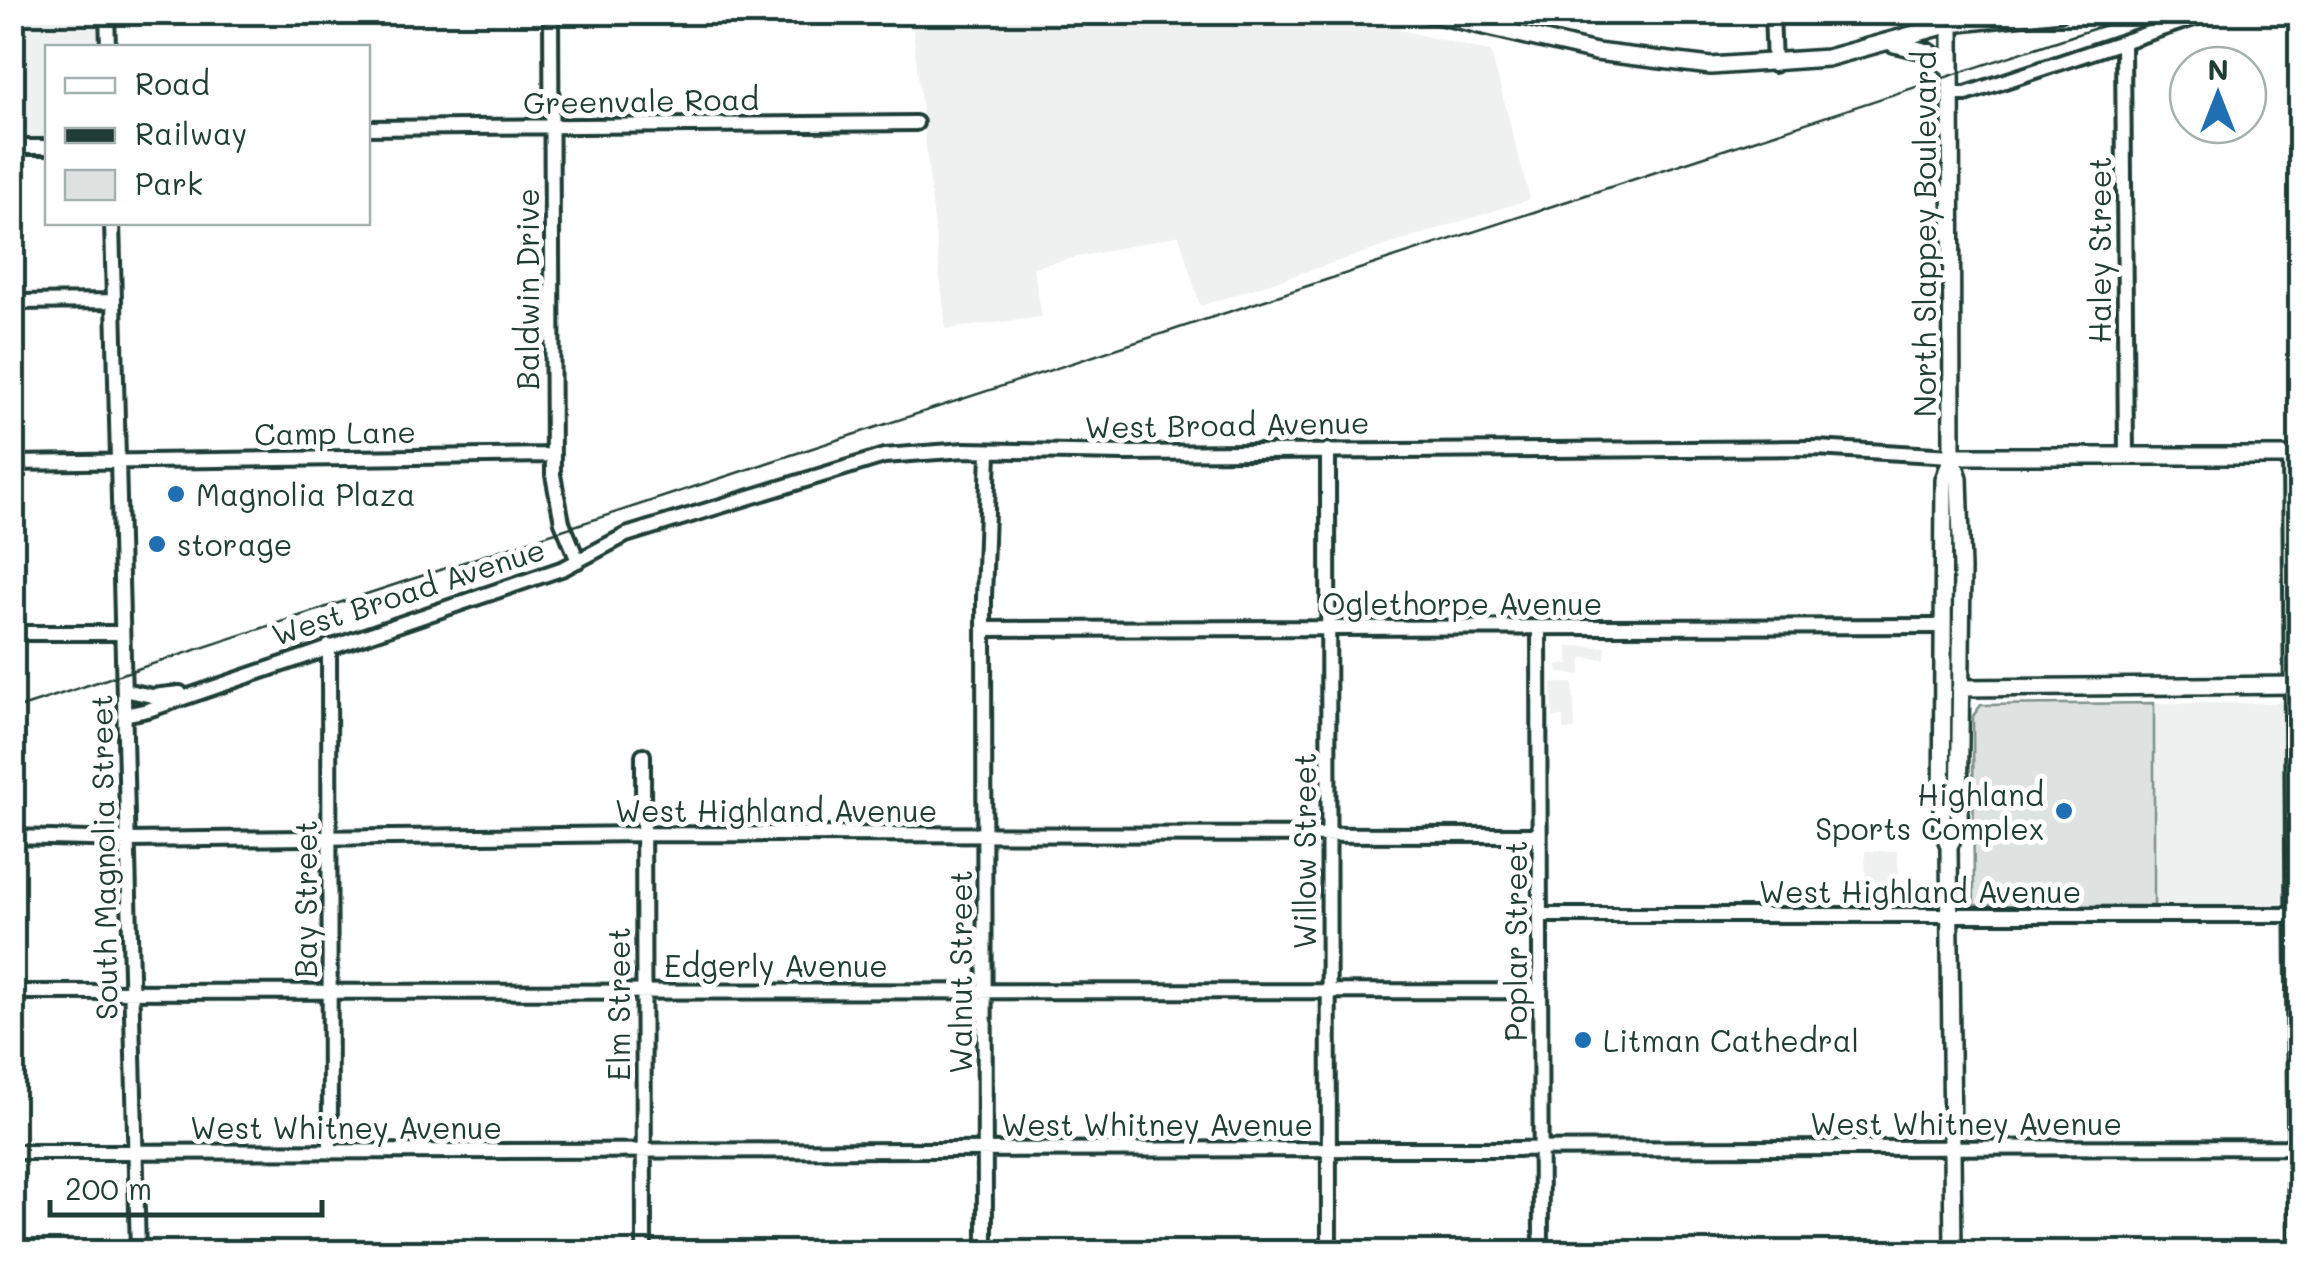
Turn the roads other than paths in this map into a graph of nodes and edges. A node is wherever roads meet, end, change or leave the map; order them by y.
1 (107, 12) edge
2 (550, 12) edge
3 (1424, 12) edge
4 (1772, 12) edge
5 (2060, 12) edge
6 (2212, 12) edge
7 (1468, 17) edge
8 (1951, 18) edge
9 (1890, 43) junction
10 (2123, 43) junction
11 (108, 45) edge
12 (1774, 65) junction
13 (1951, 69) junction
14 (1951, 94) junction
15 (916, 123) dead end
16 (551, 126) junction
17 (370, 128) edge
18 (12, 147) edge
19 (45, 147) edge
20 (112, 225) edge
21 (114, 301) junction
22 (12, 302) edge
23 (1328, 450) junction
24 (989, 452) junction
25 (553, 455) junction
26 (1952, 456) junction
27 (2295, 456) edge
28 (2126, 457) junction
29 (118, 460) junction
30 (12, 463) edge
31 (578, 561) junction
32 (1940, 626) junction
33 (984, 629) junction
34 (1539, 629) junction
35 (1328, 630) junction
36 (12, 633) edge
37 (122, 633) junction
38 (329, 646) junction
39 (1940, 660) junction
40 (2296, 685) edge
41 (1960, 688) junction
42 (124, 690) junction
43 (195, 690) junction
44 (124, 714) junction
45 (1941, 718) junction
46 (643, 755) dead end
47 (643, 834) junction
48 (1329, 834) junction
49 (986, 835) junction
50 (1540, 835) junction
51 (12, 837) edge
52 (330, 839) junction
53 (127, 840) junction
54 (1949, 846) junction
55 (1540, 915) junction
56 (2297, 915) edge
57 (1950, 917) junction
58 (131, 990) junction
59 (330, 990) junction
60 (643, 990) junction
61 (986, 990) junction
62 (1330, 990) junction
63 (1540, 991) junction
64 (12, 992) edge
65 (2299, 1148) edge
66 (1327, 1149) junction
67 (1540, 1149) junction
68 (1953, 1149) junction
69 (644, 1150) junction
70 (986, 1150) junction
71 (135, 1151) junction
72 (330, 1151) junction
73 (12, 1152) edge
74 (138, 1252) edge
75 (644, 1252) edge
76 (985, 1252) edge
77 (1329, 1252) edge
78 (1541, 1252) edge
79 (1953, 1252) edge
80 (2296, 1252) edge

1 - 11 street
2 - 16 street, Baldwin Drive
3 - 7 main road
4 - 12 street
5 - 8 main road
6 - 10 street
7 - 12 main road
8 - 9 main road
8 - 13 main road, North Slappey Boulevard
9 - 12 main road
9 - 13 main road
10 - 14 street
10 - 28 street, Haley Street
13 - 14 main road, North Slappey Boulevard
14 - 26 main road, North Slappey Boulevard
15 - 16 street, Greenvale Road
16 - 17 street, Greenvale Road
16 - 25 street, Baldwin Drive
18 - 19 street
20 - 21 street, South Magnolia Street
21 - 22 street
21 - 29 street, South Magnolia Street
23 - 24 street, West Broad Avenue
23 - 26 street, West Broad Avenue
23 - 35 street, Willow Street
24 - 31 street, West Broad Avenue
24 - 33 street, Walnut Street
25 - 29 street, Camp Lane
25 - 31 street, Baldwin Drive
26 - 28 main road, West Broad Avenue
26 - 32 main road, North Slappey Boulevard
26 - 41 main road, North Slappey Boulevard
27 - 28 main road, West Broad Avenue
27 - 40 street
29 - 30 street
29 - 37 street, South Magnolia Street
31 - 38 street, West Broad Avenue
32 - 34 street, Oglethorpe Avenue
32 - 39 main road, North Slappey Boulevard
33 - 35 street, Oglethorpe Avenue
33 - 49 street, Walnut Street
34 - 35 street, Oglethorpe Avenue
34 - 50 street, Poplar Street
35 - 48 street, Willow Street
36 - 37 street
37 - 42 street, South Magnolia Street
38 - 43 street, West Broad Avenue
38 - 52 street, Bay Street
39 - 41 main road
39 - 45 main road, North Slappey Boulevard
40 - 41 main road
40 - 56 street
41 - 45 main road
41 - 54 main road, North Slappey Boulevard
42 - 43 street, West Broad Avenue
42 - 44 street, South Magnolia Street
43 - 44 street, West Broad Avenue
44 - 53 street, South Magnolia Street
45 - 54 main road, North Slappey Boulevard
46 - 47 street, Elm Street
47 - 49 street, West Highland Avenue
47 - 52 street, West Highland Avenue
47 - 60 street, Elm Street
48 - 49 street, West Highland Avenue
48 - 50 street, West Highland Avenue
48 - 62 street, Willow Street
49 - 61 street, Walnut Street
50 - 55 street, Poplar Street
51 - 53 street, West Highland Avenue
52 - 53 street, West Highland Avenue
52 - 59 street, Bay Street
53 - 58 street, South Magnolia Street
54 - 57 main road
55 - 57 street, West Highland Avenue
55 - 63 street, Poplar Street
56 - 57 street, West Highland Avenue
56 - 65 street
57 - 68 main road
58 - 59 street, Edgerly Avenue
58 - 64 street, Edgerly Avenue
58 - 71 street, South Magnolia Street
59 - 60 street, Edgerly Avenue
59 - 72 street, Bay Street
60 - 61 street, Edgerly Avenue
60 - 69 street, Elm Street
61 - 62 street, Edgerly Avenue
61 - 70 street, Walnut Street
62 - 63 street, Edgerly Avenue
62 - 66 street, Willow Street
63 - 67 street, Poplar Street
65 - 68 street, West Whitney Avenue
65 - 80 street
66 - 67 street, West Whitney Avenue
66 - 70 street, West Whitney Avenue
66 - 77 street, Willow Street
67 - 68 street, West Whitney Avenue
67 - 78 street, Poplar Street
68 - 79 main road
69 - 70 street, West Whitney Avenue
69 - 72 street, West Whitney Avenue
69 - 75 street, Elm Street
70 - 76 street, Walnut Street
71 - 72 street, West Whitney Avenue
71 - 73 street, West Whitney Avenue
71 - 74 street, South Magnolia Street

